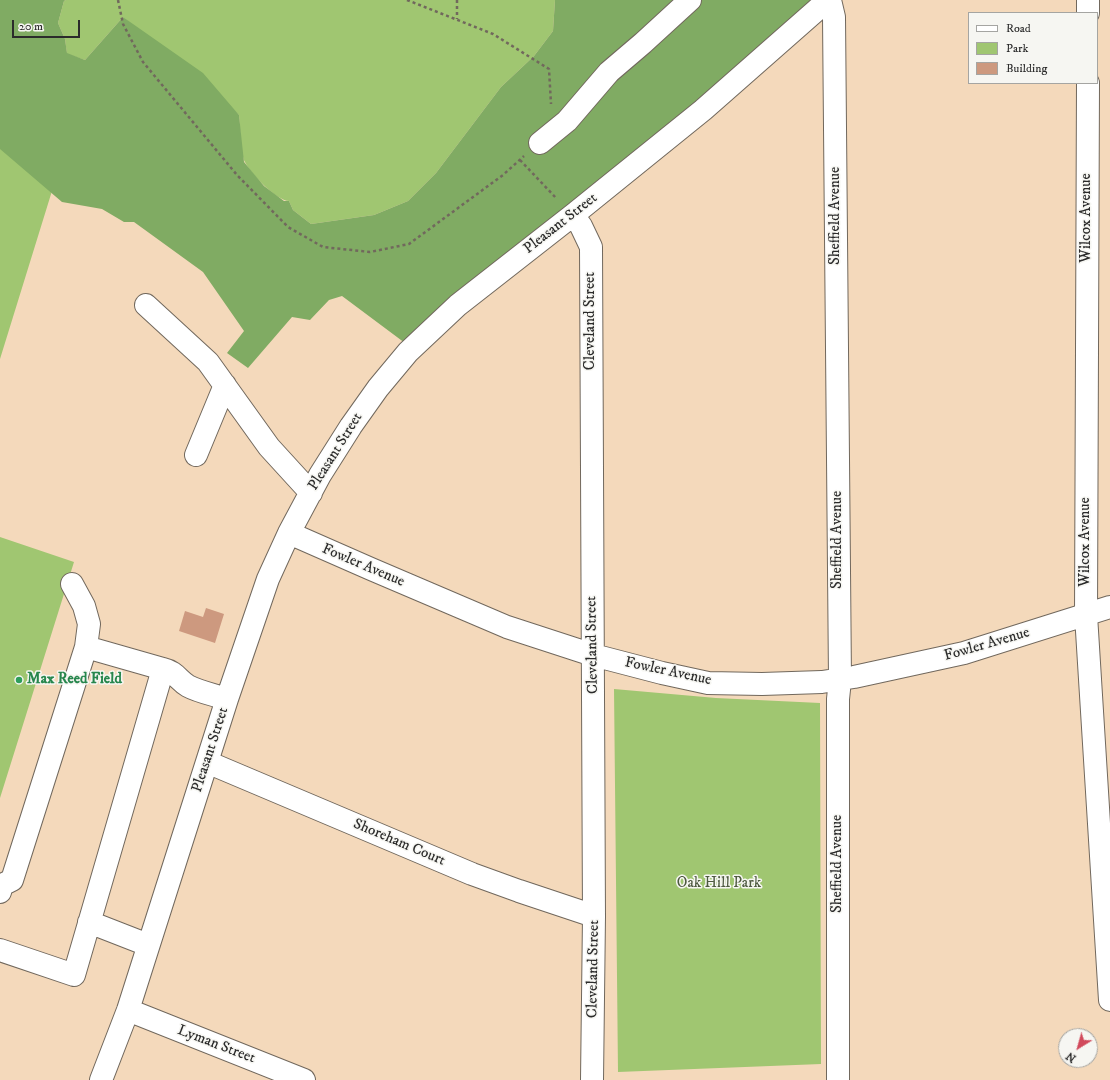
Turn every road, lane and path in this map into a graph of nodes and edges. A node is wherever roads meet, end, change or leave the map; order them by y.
1 (118, 0) edge
2 (407, 0) edge
3 (457, 0) edge
4 (690, 0) edge
5 (829, 0) edge
6 (1088, 0) edge
7 (1088, 12) edge
8 (457, 20) junction
9 (1088, 84) edge
10 (552, 105) dead end
11 (540, 143) joint
12 (520, 160) junction
13 (573, 215) junction
14 (146, 305) dead end
15 (224, 385) junction
16 (196, 455) dead end
17 (311, 492) junction
18 (290, 533) junction
19 (72, 584) dead end
20 (1110, 608) edge
21 (1086, 615) junction
22 (86, 647) junction
23 (594, 655) junction
24 (163, 669) junction
25 (840, 680) junction
26 (227, 699) junction
27 (207, 762) junction
28 (0, 892) edge
29 (594, 916) junction
30 (89, 922) junction
31 (148, 945) junction
32 (0, 950) edge
33 (1110, 1000) edge
34 (128, 1010) junction
35 (102, 1080) edge
36 (304, 1080) edge
37 (592, 1080) edge
38 (838, 1080) edge

1 - 12 path
2 - 8 path
3 - 8 path
4 - 11 street
5 - 13 street, Pleasant Street
5 - 25 street, Sheffield Avenue
6 - 7 street
8 - 10 path
9 - 21 street, Wilcox Avenue
11 - 12 path
12 - 13 path
13 - 17 street, Pleasant Street
13 - 23 street, Cleveland Street
14 - 15 street
15 - 16 street
15 - 17 street
17 - 18 street, Pleasant Street
18 - 23 street, Fowler Avenue
18 - 26 street, Pleasant Street
19 - 22 street
20 - 21 street, Fowler Avenue
21 - 25 street, Fowler Avenue
21 - 33 street, Wilcox Avenue
22 - 24 street
22 - 28 street
23 - 25 street, Fowler Avenue
23 - 29 street, Cleveland Street
24 - 26 street
24 - 30 street
25 - 38 street, Sheffield Avenue
26 - 27 street, Pleasant Street
27 - 29 street, Shoreham Court
27 - 31 street, Pleasant Street
29 - 37 street, Cleveland Street
30 - 31 street
30 - 32 street
31 - 34 street, Pleasant Street
34 - 35 street, Pleasant Street
34 - 36 street, Lyman Street

